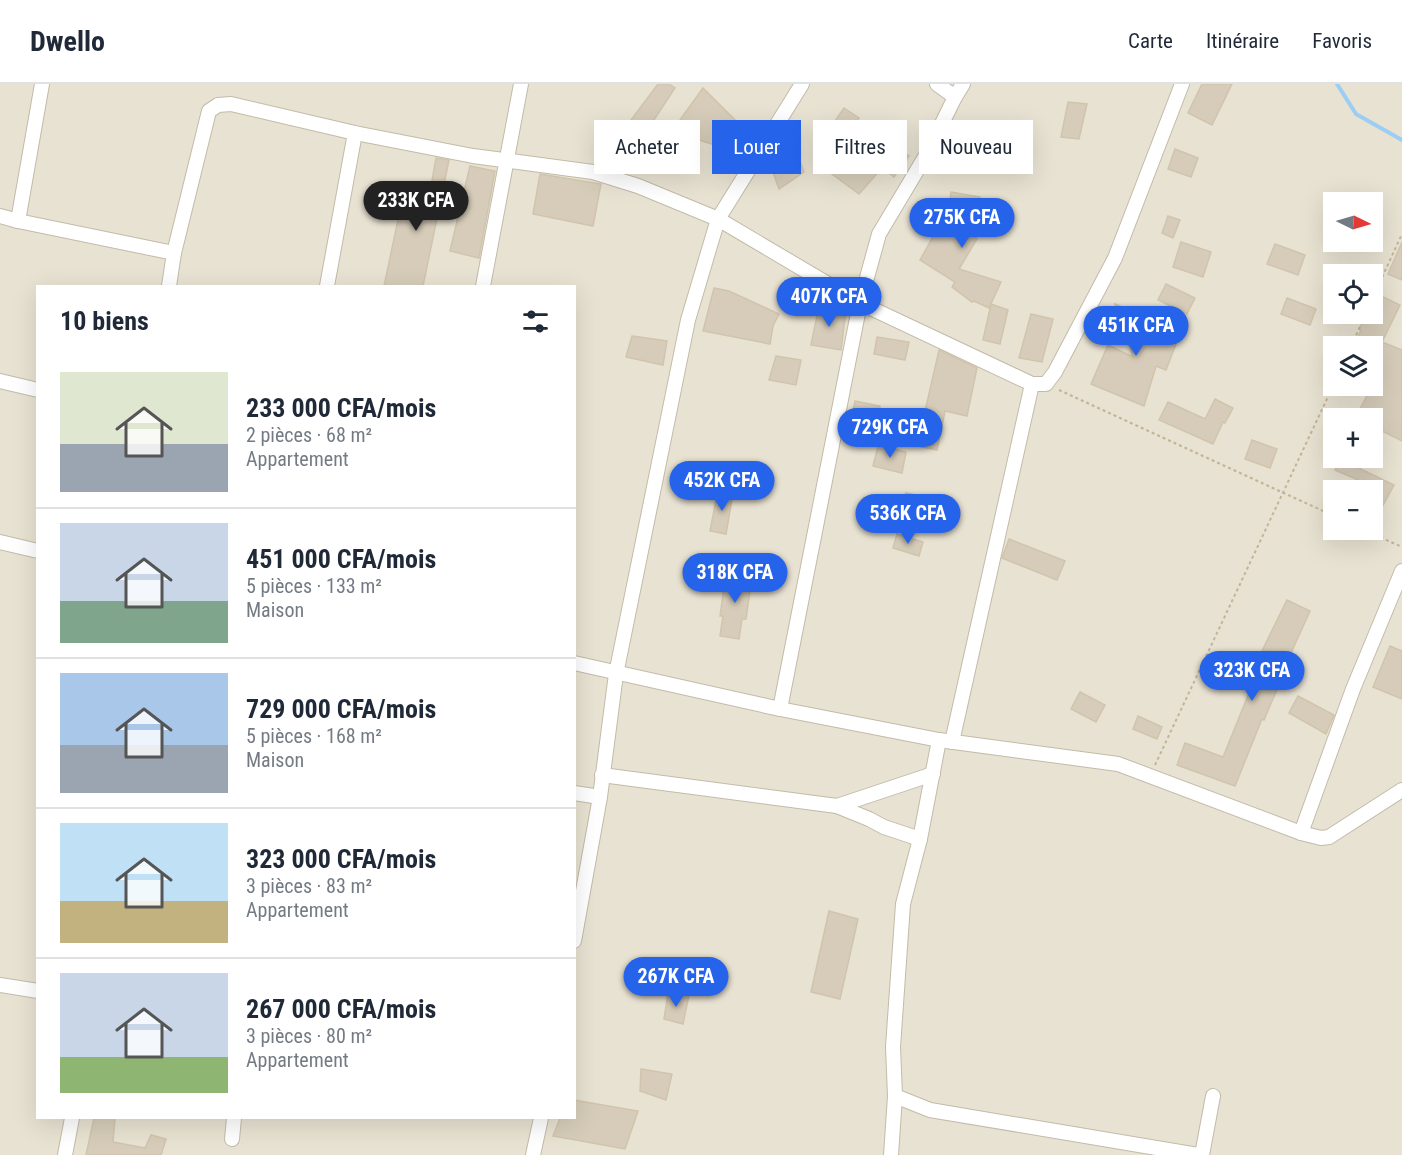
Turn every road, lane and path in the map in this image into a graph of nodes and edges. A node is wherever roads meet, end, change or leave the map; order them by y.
1 (42, 84) edge
2 (522, 84) edge
3 (531, 84) edge
4 (802, 84) edge
5 (937, 84) edge
6 (963, 84) edge
7 (1182, 84) edge
8 (955, 97) junction
9 (518, 108) junction
10 (355, 133) junction
11 (507, 160) junction
12 (0, 216) edge
13 (718, 219) junction
14 (18, 221) junction
15 (1402, 234) edge
16 (174, 253) junction
17 (1383, 275) edge
18 (169, 285) edge
19 (327, 285) edge
20 (483, 285) edge
21 (860, 303) junction
22 (0, 381) edge
23 (1039, 384) junction
24 (36, 390) edge
25 (1328, 396) edge
26 (1284, 493) junction
27 (1323, 511) edge
28 (1383, 538) edge
29 (0, 542) edge
30 (1402, 547) edge
31 (36, 551) edge
32 (1402, 571) edge
33 (576, 664) edge
34 (616, 674) junction
35 (780, 709) junction
36 (945, 741) junction
37 (933, 774) junction
38 (602, 775) junction
39 (1149, 778) junction
40 (1402, 790) edge
41 (576, 793) edge
42 (600, 797) junction
43 (837, 806) junction
44 (1301, 833) junction
45 (920, 839) junction
46 (576, 929) edge
47 (0, 985) edge
48 (36, 991) edge
49 (895, 1095) junction
50 (1213, 1096) dead end
51 (72, 1119) edge
52 (234, 1119) edge
53 (541, 1119) edge
54 (232, 1139) dead end
55 (65, 1155) edge
56 (533, 1155) edge
57 (891, 1155) edge
58 (1200, 1155) edge

1 - 14 street
2 - 9 street
3 - 9 street
4 - 13 street
5 - 8 street
6 - 8 street
7 - 23 street
8 - 21 street
9 - 11 street
10 - 11 street
10 - 16 street
10 - 19 street
11 - 13 street
11 - 20 street
12 - 14 street
13 - 21 street
13 - 34 street
14 - 16 street
15 - 17 path
16 - 18 street
21 - 23 street
21 - 35 street
22 - 24 street
23 - 26 path
23 - 36 street
25 - 26 path
26 - 27 path
26 - 39 path
28 - 30 path
29 - 31 street
32 - 44 street
33 - 34 street
34 - 35 street
34 - 38 street
35 - 36 street
36 - 37 street
36 - 39 street
37 - 43 street
37 - 45 street
38 - 42 street
38 - 43 street
39 - 44 street
40 - 44 street
41 - 42 street
42 - 46 street
43 - 45 street
45 - 49 street
47 - 48 street
49 - 57 street
49 - 58 street
50 - 58 street
51 - 55 street
52 - 54 street
53 - 56 street

